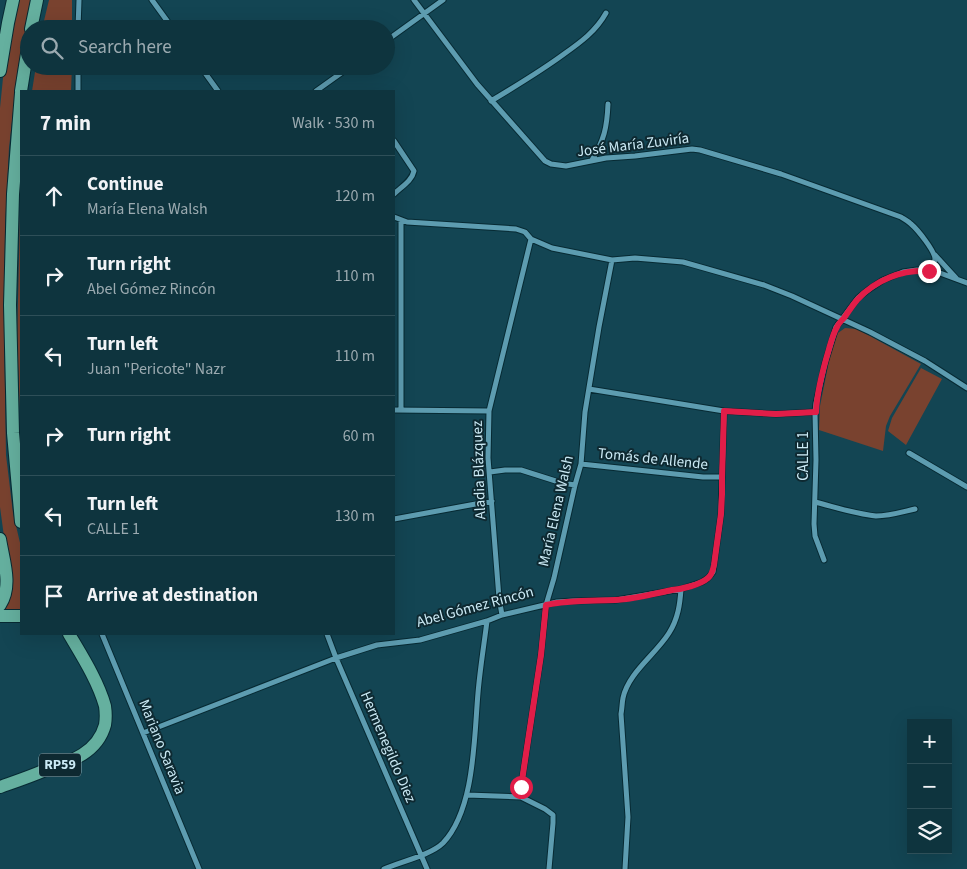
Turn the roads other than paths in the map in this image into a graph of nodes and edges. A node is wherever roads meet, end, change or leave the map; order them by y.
1 (13, 0) edge
2 (37, 0) edge
3 (78, 0) edge
4 (152, 0) edge
5 (414, 0) edge
6 (443, 0) edge
7 (424, 14) junction
8 (606, 14) dead end
9 (33, 20) edge
10 (78, 20) edge
11 (167, 20) edge
12 (395, 35) edge
13 (0, 71) edge
14 (24, 75) edge
15 (78, 75) edge
16 (206, 75) edge
17 (338, 75) edge
18 (21, 90) edge
19 (78, 90) edge
20 (217, 90) edge
21 (317, 90) edge
22 (491, 101) junction
23 (20, 103) edge
24 (608, 104) dead end
25 (395, 142) edge
26 (592, 160) junction
27 (395, 193) edge
28 (395, 217) edge
29 (401, 220) junction
30 (531, 239) junction
31 (934, 255) junction
32 (612, 260) junction
33 (923, 271) junction
34 (958, 280) junction
35 (967, 283) edge
36 (843, 319) junction
37 (967, 388) edge
38 (589, 389) junction
39 (395, 410) edge
40 (401, 410) junction
41 (489, 411) junction
42 (724, 411) junction
43 (816, 412) junction
44 (909, 453) dead end
45 (581, 464) junction
46 (490, 472) junction
47 (722, 478) junction
48 (575, 485) junction
49 (967, 487) edge
50 (492, 501) junction
51 (815, 502) junction
52 (915, 509) dead end
53 (20, 511) edge
54 (395, 519) edge
55 (0, 539) edge
56 (824, 560) dead end
57 (681, 589) junction
58 (0, 605) edge
59 (546, 605) junction
60 (502, 615) junction
61 (0, 616) edge
62 (20, 616) edge
63 (487, 621) junction
64 (70, 635) edge
65 (102, 635) edge
66 (327, 635) edge
67 (336, 658) junction
68 (143, 733) junction
69 (0, 787) edge
70 (467, 795) junction
71 (521, 797) junction
72 (421, 855) junction
73 (198, 869) edge
74 (384, 869) edge
75 (427, 869) edge
76 (549, 869) edge
77 (625, 869) edge

1 - 13 main road
2 - 9 main road
3 - 10 street
4 - 11 street
5 - 7 street, José María Zuviría
6 - 7 street
7 - 12 street
7 - 22 street, José María Zuviría
8 - 22 street
14 - 18 main road
15 - 19 street
16 - 20 street
17 - 21 street
22 - 26 street, José María Zuviría
23 - 53 main road
24 - 26 street
25 - 27 street
26 - 31 street, José María Zuviría
28 - 29 street
29 - 30 street
29 - 40 street
30 - 32 street
30 - 41 street, Aladia Blázquez
31 - 33 street
31 - 34 street, José María Zuviría
32 - 36 street
32 - 38 street, María Elena Walsh
33 - 34 street, CALLE 1
33 - 36 street, CALLE 1
34 - 35 street, CALLE 1
36 - 37 street
36 - 43 street, CALLE 1
38 - 42 street
38 - 45 street, María Elena Walsh
39 - 40 street
40 - 41 street
41 - 46 street, Aladia Blázquez
42 - 43 street
42 - 47 street
43 - 51 street, CALLE 1
44 - 49 street
45 - 47 street, Tomás de Allende
45 - 48 street, María Elena Walsh
46 - 48 street
46 - 50 street, Aladia Blázquez
47 - 57 street, Abel Gómez Rincón
48 - 59 street, María Elena Walsh
50 - 54 street
50 - 60 street, Aladia Blázquez
51 - 52 street
51 - 56 street, CALLE 1
55 - 58 main road
57 - 59 street, Abel Gómez Rincón
57 - 77 street
59 - 60 street, Abel Gómez Rincón
59 - 71 street, María Elena Walsh
60 - 63 street, Abel Gómez Rincón
61 - 62 main road
63 - 67 street, Abel Gómez Rincón
63 - 70 street
64 - 69 main road, RP59
65 - 68 street, Mariano Saravia
66 - 67 street, Hermenegildo Diez
67 - 68 street, Abel Gómez Rincón
67 - 72 street, Hermenegildo Diez
68 - 73 street, Mariano Saravia
70 - 71 street
70 - 72 street
71 - 76 street
72 - 74 street
72 - 75 street, Hermenegildo Diez

